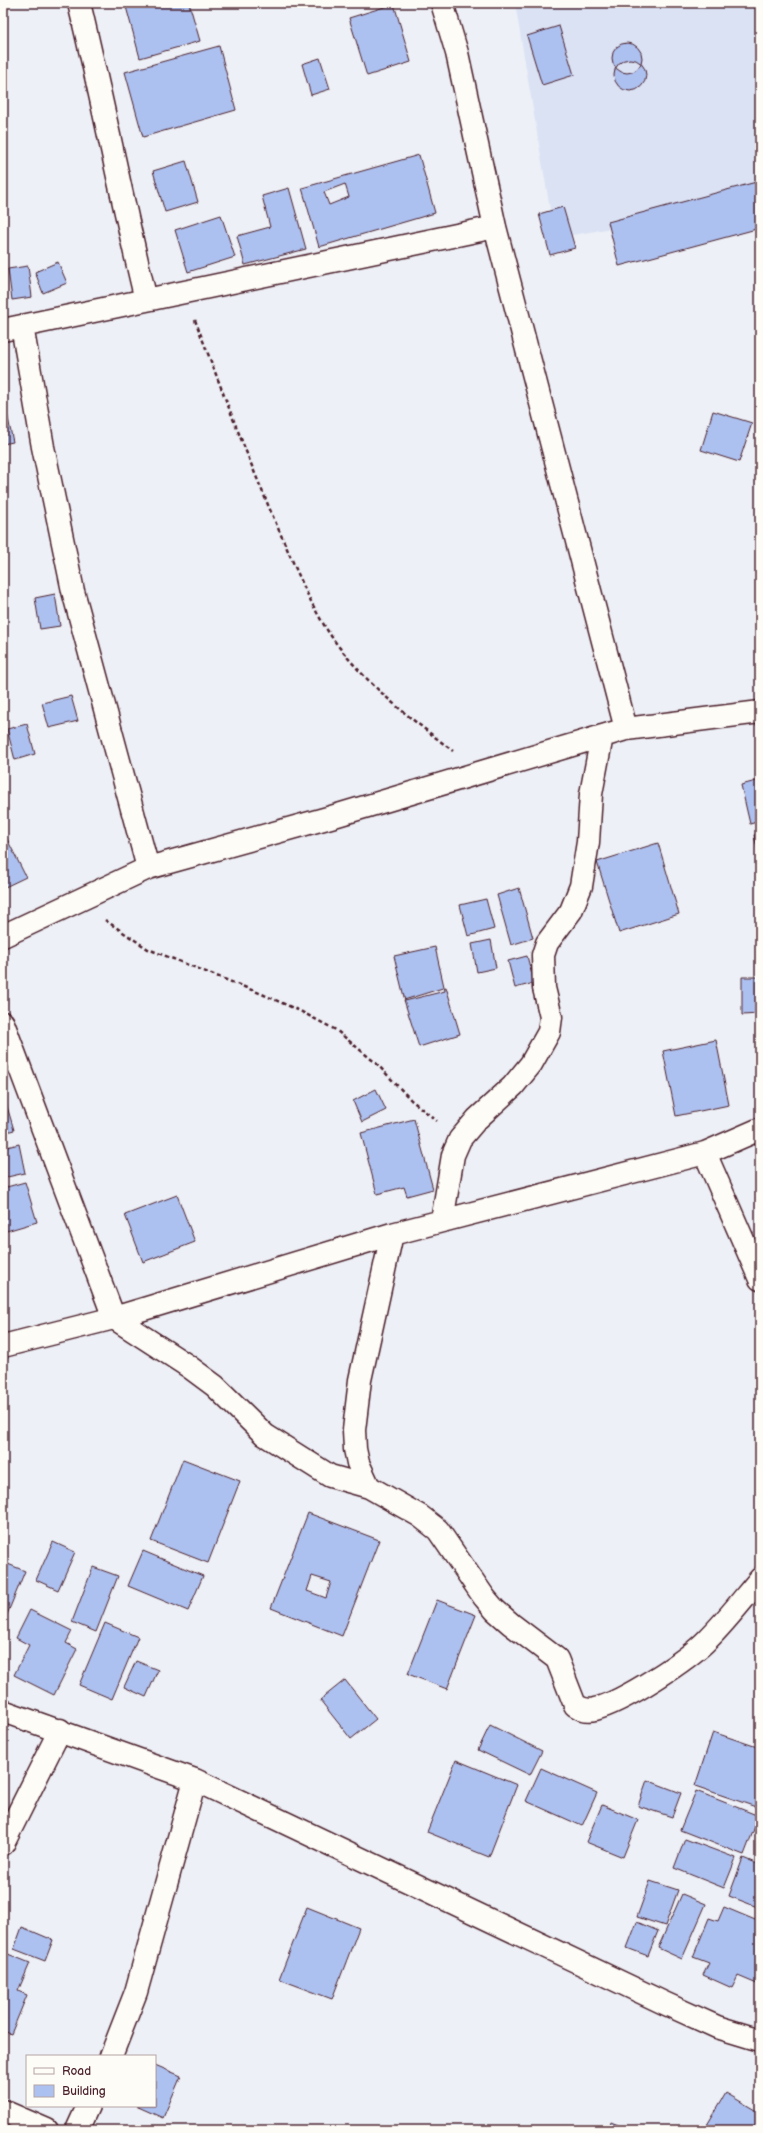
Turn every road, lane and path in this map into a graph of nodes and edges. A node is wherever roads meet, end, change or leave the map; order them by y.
1 (79, 3) edge
2 (442, 3) edge
3 (495, 227) junction
4 (184, 291) junction
5 (146, 300) junction
6 (12, 328) edge
7 (760, 712) edge
8 (626, 729) junction
9 (602, 736) junction
10 (482, 772) junction
11 (148, 868) junction
12 (76, 901) junction
13 (3, 936) edge
14 (3, 1023) edge
15 (760, 1129) edge
16 (460, 1139) junction
17 (705, 1153) junction
18 (442, 1221) junction
19 (392, 1234) junction
20 (760, 1279) edge
21 (114, 1318) junction
22 (3, 1346) edge
23 (369, 1486) junction
24 (760, 1579) edge
25 (3, 1711) edge
26 (60, 1730) junction
27 (195, 1780) junction
28 (3, 1844) edge
29 (760, 2040) edge
30 (111, 2055) edge
31 (88, 2107) edge
32 (8, 2118) edge
33 (47, 2130) edge
34 (77, 2130) edge

1 - 5 street
2 - 3 street
3 - 4 street
3 - 8 street
4 - 5 street
4 - 10 path
5 - 6 street
6 - 11 street
7 - 8 street
8 - 9 street
9 - 10 street
9 - 16 street
10 - 11 street
11 - 12 street
12 - 13 street
12 - 16 path
14 - 21 street
15 - 17 street
16 - 18 street
17 - 18 street
17 - 20 street
18 - 19 street
19 - 21 street
19 - 23 street
21 - 22 street
21 - 23 street
23 - 24 street
25 - 26 street
26 - 27 street
26 - 28 street
27 - 29 street
27 - 30 street
31 - 34 street
32 - 33 street

